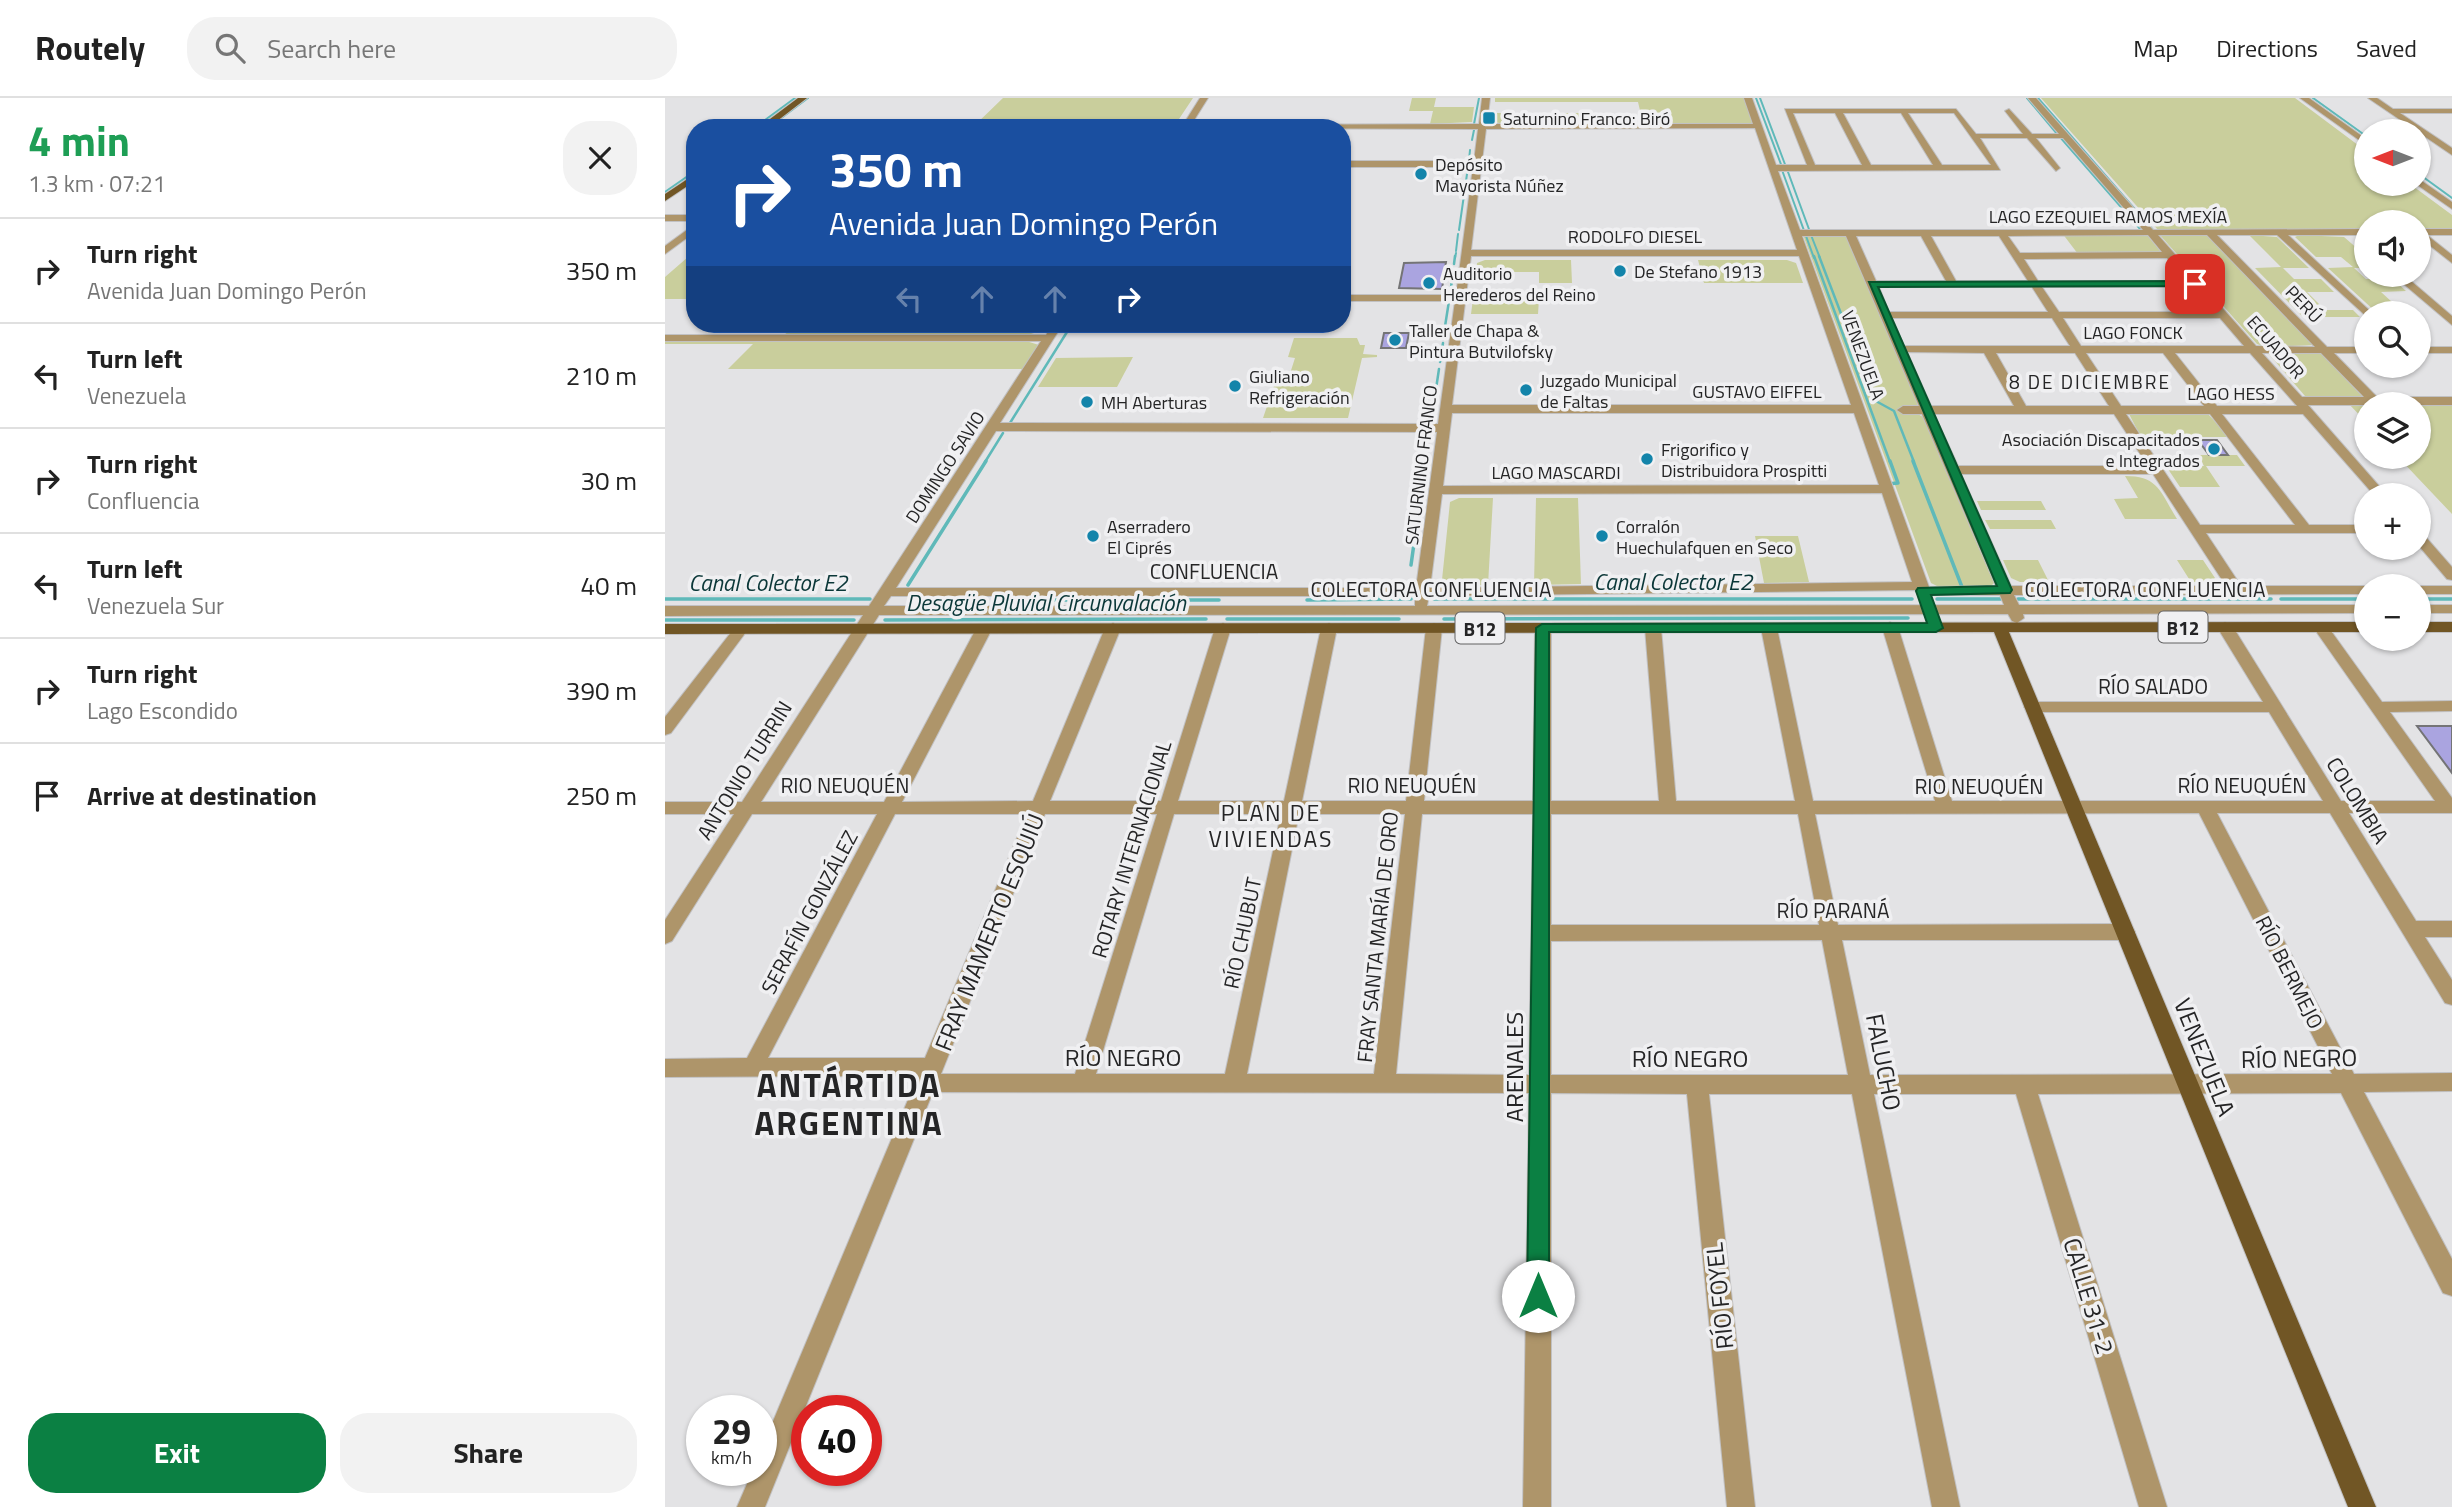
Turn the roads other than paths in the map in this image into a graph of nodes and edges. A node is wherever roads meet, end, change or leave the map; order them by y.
1 (803, 98) edge
2 (1204, 98) edge
3 (1486, 98) edge
4 (1748, 98) edge
5 (2032, 98) edge
6 (2304, 98) edge
7 (2372, 98) edge
8 (1839, 111) junction
9 (1899, 111) junction
10 (2009, 111) dead end
11 (2391, 111) junction
12 (2452, 111) edge
13 (774, 119) edge
14 (1190, 119) edge
15 (1351, 127) edge
16 (1482, 127) junction
17 (1758, 127) junction
18 (2354, 135) edge
19 (2065, 136) junction
20 (1976, 138) junction
21 (2031, 138) junction
22 (2437, 142) junction
23 (2452, 142) edge
24 (2452, 152) edge
25 (1351, 164) edge
26 (1478, 164) junction
27 (1773, 168) junction
28 (1812, 168) junction
29 (1868, 168) junction
30 (1934, 168) junction
31 (2056, 168) dead end
32 (686, 183) edge
33 (2431, 191) edge
34 (665, 198) edge
35 (2452, 206) edge
36 (665, 218) edge
37 (686, 218) edge
38 (1851, 232) junction
39 (1924, 232) junction
40 (2001, 232) junction
41 (2149, 232) junction
42 (2209, 232) junction
43 (2279, 232) junction
44 (2348, 232) junction
45 (2354, 232) edge
46 (2452, 232) edge
47 (1796, 233) junction
48 (2431, 233) edge
49 (686, 234) edge
50 (2354, 237) edge
51 (2431, 243) edge
52 (665, 251) edge
53 (1466, 253) junction
54 (1803, 253) junction
55 (2017, 256) junction
56 (2170, 256) junction
57 (2452, 260) edge
58 (1872, 284) junction
59 (1952, 284) junction
60 (2036, 284) junction
61 (2195, 284) junction
62 (2412, 287) edge
63 (1351, 298) edge
64 (1460, 298) junction
65 (2354, 302) edge
66 (1885, 315) junction
67 (2056, 315) junction
68 (2222, 315) junction
69 (2452, 322) edge
70 (765, 333) edge
71 (1052, 333) edge
72 (665, 338) edge
73 (760, 338) junction
74 (1049, 338) junction
75 (1900, 349) junction
76 (1988, 349) junction
77 (2078, 349) junction
78 (2166, 349) junction
79 (2253, 349) junction
80 (2324, 349) junction
81 (2354, 349) edge
82 (2431, 349) edge
83 (2452, 349) edge
84 (2365, 392) edge
85 (2431, 401) edge
86 (2452, 401) edge
87 (2354, 402) edge
88 (2302, 405) junction
89 (1446, 409) junction
90 (1858, 409) junction
91 (1903, 410) dead end
92 (1927, 410) junction
93 (2022, 410) junction
94 (2118, 410) junction
95 (2213, 410) junction
96 (991, 427) junction
97 (1444, 428) junction
98 (1953, 470) junction
99 (2157, 470) junction
100 (2370, 483) edge
101 (1887, 489) junction
102 (1436, 490) junction
103 (2196, 529) junction
104 (2305, 529) junction
105 (2354, 529) edge
106 (2431, 552) edge
107 (2452, 576) edge
108 (1922, 588) junction
109 (2005, 590) junction
110 (2236, 590) junction
111 (2270, 590) junction
112 (2354, 590) edge
113 (2431, 590) edge
114 (2452, 590) edge
115 (885, 592) junction
116 (1290, 592) junction
117 (1422, 592) junction
118 (2354, 609) edge
119 (2431, 609) edge
120 (2452, 609) edge
121 (1285, 610) junction
122 (1420, 610) junction
123 (1929, 610) junction
124 (2013, 610) junction
125 (2283, 610) junction
126 (665, 611) edge
127 (873, 611) junction
128 (1218, 622) junction
129 (2010, 627) junction
130 (2225, 627) junction
131 (2321, 627) junction
132 (2354, 627) edge
133 (2431, 627) edge
134 (2452, 627) edge
135 (1114, 628) junction
136 (1329, 628) junction
137 (1426, 628) junction
138 (1542, 628) junction
139 (1653, 628) junction
140 (1769, 628) junction
141 (1889, 628) junction
142 (1936, 628) junction
143 (665, 629) edge
144 (741, 629) junction
145 (861, 629) junction
146 (984, 629) junction
147 (2452, 706) edge
148 (2032, 707) junction
149 (2274, 707) junction
150 (2378, 707) junction
151 (670, 715) edge
152 (665, 730) edge
153 (2451, 807) edge
154 (665, 808) edge
155 (747, 808) junction
156 (890, 808) junction
157 (1040, 808) junction
158 (1168, 808) junction
159 (1291, 808) junction
160 (1414, 808) junction
161 (1541, 808) junction
162 (1668, 808) junction
163 (1806, 808) junction
164 (1946, 808) junction
165 (2205, 808) junction
166 (2336, 808) junction
167 (2074, 809) junction
168 (2410, 929) junction
169 (2452, 929) edge
170 (2125, 932) junction
171 (1541, 933) junction
172 (1831, 933) junction
173 (665, 936) edge
174 (2452, 997) edge
175 (665, 1068) edge
176 (753, 1068) junction
177 (931, 1075) junction
178 (2452, 1082) edge
179 (2348, 1083) junction
180 (1082, 1084) junction
181 (1234, 1084) junction
182 (1384, 1084) junction
183 (1540, 1084) junction
184 (1697, 1084) junction
185 (1861, 1084) junction
186 (2024, 1085) junction
187 (2188, 1085) junction
188 (2452, 1284) edge
189 (751, 1507) edge
190 (1537, 1507) edge
191 (1741, 1507) edge
192 (1946, 1507) edge
193 (2153, 1507) edge
194 (2362, 1507) edge

1 - 13 main road
2 - 14 street
3 - 16 street, SATURNINO FRANCO
4 - 17 street, VENEZUELA
5 - 19 street, ECUADOR
6 - 18 street
7 - 11 street
8 - 9 street
8 - 28 street
8 - 29 street
9 - 20 street
9 - 30 street
10 - 21 street
11 - 12 street
11 - 22 street
15 - 16 street
16 - 17 street
16 - 26 street, SATURNINO FRANCO
17 - 27 street, VENEZUELA
19 - 21 street
19 - 41 street, ECUADOR
20 - 21 street
20 - 30 street
21 - 31 street
22 - 23 street
22 - 24 street
25 - 26 street
26 - 53 street, SATURNINO FRANCO
27 - 28 street
27 - 47 street, VENEZUELA
28 - 29 street
29 - 30 street
32 - 34 main road
33 - 35 street
36 - 37 street
38 - 39 street, LAGO EZEQUIEL RAMOS MEXÍA
38 - 47 street, LAGO EZEQUIEL RAMOS MEXÍA
38 - 58 street
39 - 40 street, LAGO EZEQUIEL RAMOS MEXÍA
39 - 59 street
40 - 41 street, LAGO EZEQUIEL RAMOS MEXÍA
40 - 55 street
41 - 42 street, LAGO EZEQUIEL RAMOS MEXÍA
41 - 56 street, ECUADOR
42 - 43 street, LAGO EZEQUIEL RAMOS MEXÍA
42 - 80 street, PERÚ
43 - 44 street, LAGO EZEQUIEL RAMOS MEXÍA
43 - 65 street
44 - 45 street, LAGO EZEQUIEL RAMOS MEXÍA
44 - 50 street
46 - 48 street
47 - 54 street, VENEZUELA
49 - 52 street
51 - 57 street
53 - 54 street, RODOLFO DIESEL
53 - 64 street, SATURNINO FRANCO
54 - 90 street, VENEZUELA
55 - 56 street
55 - 60 street
56 - 61 street, ECUADOR
58 - 59 street
58 - 66 street
59 - 60 street
60 - 61 street
60 - 67 street
61 - 68 street, ECUADOR
62 - 69 street
63 - 64 street
64 - 89 street, SATURNINO FRANCO
66 - 67 street
66 - 75 street
67 - 68 street
67 - 77 street
68 - 79 street, ECUADOR
70 - 73 street
71 - 74 street, DOMINGO SAVIO
72 - 73 street
73 - 74 street
74 - 96 street, DOMINGO SAVIO
75 - 76 street, LAGO FONCK
75 - 92 street
76 - 77 street, LAGO FONCK
76 - 93 street
77 - 78 street, LAGO FONCK
77 - 94 street
78 - 79 street, LAGO FONCK
78 - 95 street
79 - 80 street, LAGO FONCK
79 - 88 street, ECUADOR
80 - 81 street, LAGO FONCK
80 - 84 street, PERÚ
82 - 83 street
85 - 86 street, LAGO HESS
87 - 88 street, LAGO HESS
88 - 95 street, LAGO HESS
88 - 100 street, ECUADOR
89 - 90 street, GUSTAVO EIFFEL
89 - 97 street, SATURNINO FRANCO
90 - 101 street, VENEZUELA
91 - 92 street, LAGO HESS
92 - 93 street, LAGO HESS
92 - 98 street
93 - 94 street, LAGO HESS
94 - 95 street, LAGO HESS
94 - 99 street
95 - 104 street
96 - 97 street
96 - 115 street, DOMINGO SAVIO
97 - 102 street, SATURNINO FRANCO
98 - 99 street
98 - 109 street
99 - 103 street
101 - 102 street, LAGO MASCARDI
101 - 108 street, VENEZUELA
102 - 117 street, SATURNINO FRANCO
103 - 104 street
103 - 110 street
104 - 105 street
106 - 107 street
108 - 109 street, CONFLUENCIA
108 - 117 street, CONFLUENCIA
108 - 123 street, VENEZUELA
109 - 110 street, CONFLUENCIA
109 - 124 street
110 - 111 street, CONFLUENCIA
111 - 112 street, CONFLUENCIA
111 - 125 street
113 - 114 street
115 - 116 street, CONFLUENCIA
115 - 127 street, DOMINGO SAVIO
116 - 117 street, CONFLUENCIA
116 - 121 street
117 - 122 street, SATURNINO FRANCO
118 - 125 street, COLECTORA CONFLUENCIA
119 - 120 street
121 - 122 street, COLECTORA CONFLUENCIA
121 - 128 street, COLECTORA CONFLUENCIA
122 - 123 street, COLECTORA CONFLUENCIA
122 - 137 street, SATURNINO FRANCO
123 - 124 street, COLECTORA CONFLUENCIA
123 - 142 street, VENEZUELA
124 - 125 street, COLECTORA CONFLUENCIA
124 - 129 street
126 - 127 street, COLECTORA CONFLUENCIA
127 - 128 street, COLECTORA CONFLUENCIA
127 - 145 street, DOMINGO SAVIO
128 - 135 main road, B12
128 - 136 main road, B12
128 - 158 street, ROTARY INTERNACIONAL
129 - 130 main road, B12
129 - 142 main road, B12
129 - 148 main road, VENEZUELA
130 - 131 main road, B12
130 - 149 street, COLOMBIA
131 - 132 main road, B12
131 - 150 street
133 - 134 main road
135 - 146 main road, B12
135 - 157 street, FRAY MAMERTO ESQUIÚ
136 - 137 main road, B12
136 - 159 street, RÍO CHUBUT
137 - 138 main road, B12
137 - 160 street, FRAY SANTA MARÍA DE ORO
138 - 139 main road, B12
138 - 161 street, ARENALES
139 - 140 main road, B12
139 - 162 street
140 - 141 main road, B12
140 - 163 street, FALUCHO
141 - 142 main road, B12
141 - 164 street
143 - 144 main road, B12
144 - 145 main road, B12
144 - 151 street
145 - 146 main road, B12
145 - 155 street, ANTONIO TURRIN
146 - 156 street, SERAFÍN GONZÁLEZ
147 - 150 street
148 - 149 street, RÍO SALADO
148 - 167 main road, VENEZUELA
149 - 166 street, COLOMBIA
150 - 153 street
151 - 152 street
153 - 166 street, RÍO NEUQUÉN
154 - 155 street, RIO NEUQUÉN
155 - 156 street, RIO NEUQUÉN
155 - 173 street, ANTONIO TURRIN
156 - 157 street, RIO NEUQUÉN
156 - 176 street, SERAFÍN GONZÁLEZ
157 - 158 street, RIO NEUQUÉN
157 - 177 street, FRAY MAMERTO ESQUIÚ
158 - 159 street, RIO NEUQUÉN
158 - 180 street, ROTARY INTERNACIONAL
159 - 160 street, RIO NEUQUÉN
159 - 181 street, RÍO CHUBUT
160 - 161 street, RIO NEUQUÉN
160 - 182 street, FRAY SANTA MARÍA DE ORO
161 - 162 street, RIO NEUQUÉN
161 - 171 street, ARENALES
162 - 163 street, RIO NEUQUÉN
163 - 164 street, RIO NEUQUÉN
163 - 172 street, FALUCHO
164 - 167 street, RIO NEUQUÉN
165 - 166 street, RÍO NEUQUÉN
165 - 167 street, RÍO NEUQUÉN
165 - 179 street, RÍO BERMEJO
166 - 168 street, COLOMBIA
167 - 170 main road, VENEZUELA
168 - 169 street
168 - 174 street, COLOMBIA
170 - 172 street, RÍO PARANÁ
170 - 187 main road, VENEZUELA
171 - 172 street, RÍO PARANÁ
171 - 183 street, ARENALES
172 - 185 street, FALUCHO
175 - 176 street, RÍO NEGRO
176 - 177 street, RÍO NEGRO
177 - 180 street, RÍO NEGRO
177 - 189 street, FRAY MAMERTO ESQUIÚ
178 - 179 street, RÍO NEGRO
179 - 187 street, RÍO NEGRO
179 - 188 street, RÍO BERMEJO
180 - 181 street, RÍO NEGRO
181 - 182 street, RÍO NEGRO
182 - 183 street, RÍO NEGRO
183 - 184 street, RÍO NEGRO
183 - 190 street, ARENALES
184 - 185 street, RÍO NEGRO
184 - 191 street, RÍO FOYEL
185 - 186 street, RÍO NEGRO
185 - 192 street, FALUCHO
186 - 187 street, RÍO NEGRO
186 - 193 street, CALLE 31-2
187 - 194 main road, VENEZUELA

